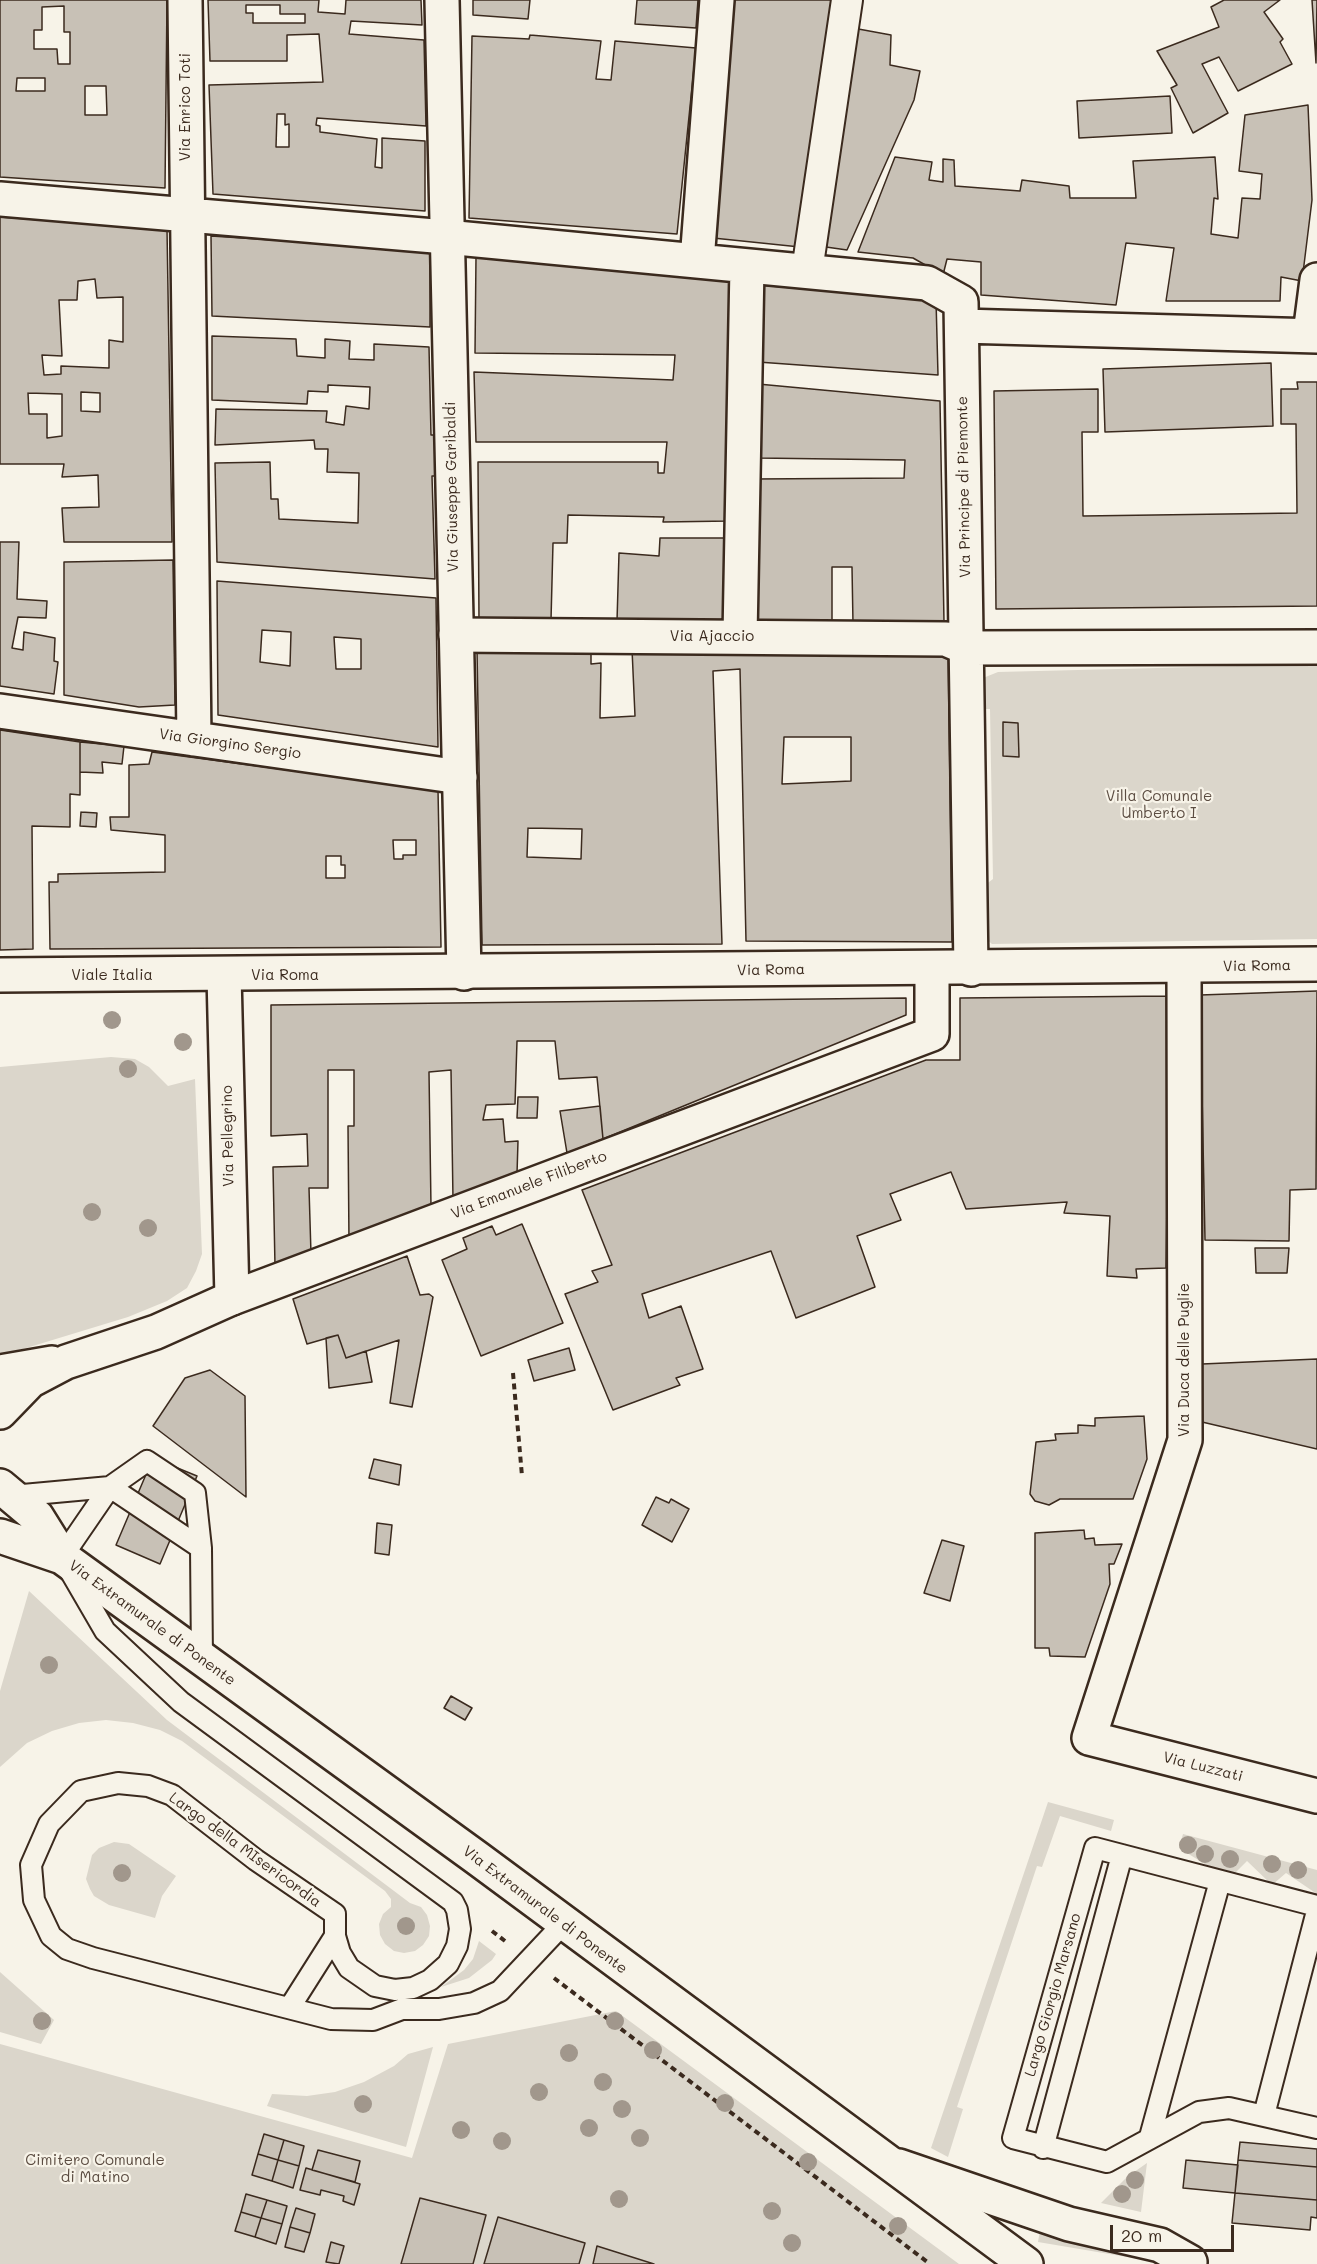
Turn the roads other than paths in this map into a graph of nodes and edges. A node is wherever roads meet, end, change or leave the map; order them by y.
1 (185, 0) edge
2 (442, 0) edge
3 (717, 0) edge
4 (847, 0) edge
5 (0, 199) edge
6 (186, 214) junction
7 (446, 237) junction
8 (697, 261) junction
9 (747, 266) junction
10 (807, 271) junction
11 (1317, 280) edge
12 (962, 326) junction
13 (1314, 335) edge
14 (456, 635) junction
15 (740, 636) junction
16 (1317, 647) edge
17 (967, 648) junction
18 (0, 711) edge
19 (194, 739) junction
20 (460, 777) junction
21 (1317, 964) edge
22 (1184, 967) junction
23 (932, 968) junction
24 (971, 969) junction
25 (464, 973) junction
26 (0, 975) edge
27 (224, 975) junction
28 (232, 1298) junction
29 (66, 1362) junction
30 (0, 1372) edge
31 (0, 1412) edge
32 (110, 1487) junction
33 (6, 1491) edge
34 (0, 1536) edge
35 (201, 1548) junction
36 (62, 1557) junction
37 (202, 1660) junction
38 (1089, 1738) joint
39 (1317, 1796) edge
40 (1122, 1855) junction
41 (1220, 1881) junction
42 (1317, 1906) edge
43 (1317, 1911) edge
44 (563, 1924) junction
45 (334, 1936) junction
46 (395, 1990) junction
47 (290, 2007) junction
48 (402, 2009) junction
49 (1264, 2115) junction
50 (1317, 2128) edge
51 (1150, 2137) junction
52 (1043, 2148) junction
53 (888, 2162) junction
54 (1040, 2214) junction
55 (990, 2238) junction
56 (1191, 2263) edge
57 (1026, 2264) edge

1 - 6 street, Via Enrico Toti
2 - 7 street, Via Giuseppe Garibaldi
3 - 8 street
4 - 10 street
5 - 6 street
6 - 7 street
6 - 19 street, Via Enrico Toti
7 - 8 street
7 - 14 street, Via Giuseppe Garibaldi
8 - 9 street
9 - 10 street
9 - 15 street
10 - 12 street, Via Principe di Piemonte
11 - 13 street
12 - 13 street
12 - 17 street, Via Principe di Piemonte
14 - 15 street, Via Ajaccio
14 - 20 street, Via Giuseppe Garibaldi
15 - 17 street, Via Ajaccio
16 - 17 street
17 - 24 street
18 - 19 street, Via Giorgino Sergio
19 - 20 street, Via Giorgino Sergio
20 - 25 street, Via Giuseppe Garibaldi
21 - 22 street, Via Roma
22 - 24 street, Via Roma
22 - 38 street, Via Duca delle Puglie
23 - 24 street, Via Roma
23 - 25 street, Via Roma
23 - 28 street, Via Emanuele Filiberto
25 - 27 street, Via Roma
26 - 27 street, Viale Italia
27 - 28 street, Via Pellegrino
28 - 29 street, Via Emanuele Filiberto
29 - 30 street
29 - 31 street
32 - 33 lane
32 - 35 lane
32 - 35 lane
32 - 36 lane
33 - 36 street, Via Extramurale di Ponente
34 - 36 street, Via Extramurale di Ponente
35 - 37 lane
36 - 37 street, Via Extramurale di Ponente
36 - 46 lane
37 - 44 street, Via Extramurale di Ponente
38 - 39 street, Via Luzzati
40 - 41 lane, Largo Giorgio Marsano
40 - 52 lane, Largo Giorgio Marsano
40 - 52 lane, Largo Giorgio Marsano
41 - 42 lane, Largo Giorgio Marsano
41 - 51 lane
43 - 49 lane
44 - 48 lane, Largo della MIsericordia
44 - 53 street, Via Extramurale di Ponente
45 - 46 lane, Largo della MIsericordia
45 - 47 lane
45 - 47 lane, Largo della MIsericordia
46 - 48 lane
47 - 48 lane, Largo della MIsericordia
49 - 50 lane, Largo Giorgio Marsano
49 - 51 lane, Largo Giorgio Marsano
51 - 52 lane, Largo Giorgio Marsano
53 - 54 street
53 - 55 street, Via Extramurale di Ponente
54 - 55 street
54 - 56 street
55 - 57 street, Via Extramurale di Ponente

